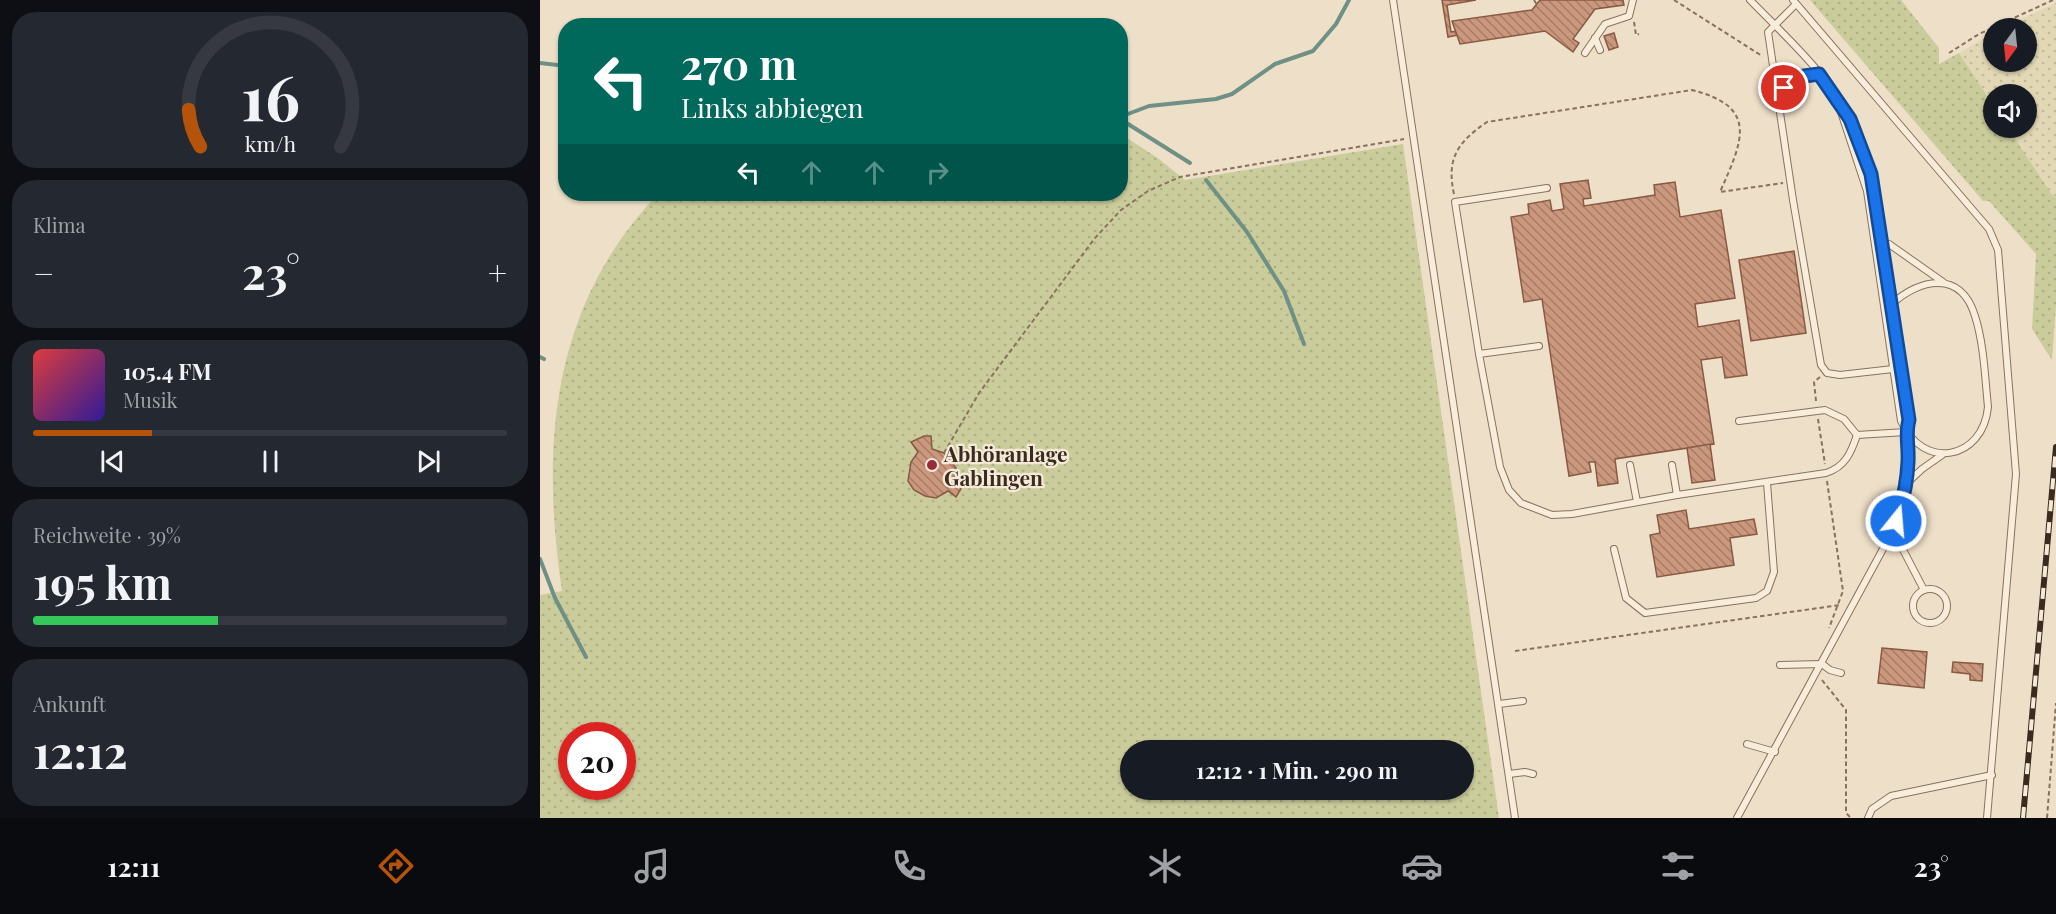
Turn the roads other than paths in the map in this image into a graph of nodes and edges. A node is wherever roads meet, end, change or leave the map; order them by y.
1 (1393, 0) edge
2 (1633, 0) edge
3 (1750, 0) edge
4 (1795, 2) edge
5 (1774, 25) junction
6 (1595, 38) junction
7 (1600, 50) dead end
8 (1585, 53) dead end
9 (1819, 74) junction
10 (1833, 92) junction
11 (1777, 94) junction
12 (1547, 188) dead end
13 (1882, 242) junction
14 (1944, 282) junction
15 (1892, 304) junction
16 (1539, 346) dead end
17 (1479, 354) junction
18 (1893, 369) junction
19 (1739, 422) dead end
20 (1906, 432) junction
21 (1857, 435) junction
22 (1942, 455) junction
23 (1630, 465) dead end
24 (1672, 465) dead end
25 (1767, 483) junction
26 (1906, 484) junction
27 (1677, 495) junction
28 (1637, 502) junction
29 (1890, 536) junction
30 (1614, 549) dead end
31 (1924, 590) junction
32 (1822, 664) junction
33 (1780, 665) dead end
34 (1841, 673) dead end
35 (1523, 701) dead end
36 (1499, 704) junction
37 (1747, 744) dead end
38 (1775, 752) junction
39 (1509, 774) junction
40 (1533, 774) dead end
41 (1992, 775) junction
42 (1515, 818) edge
43 (1737, 818) edge
44 (1868, 818) edge
45 (1987, 818) edge

1 - 36 lane
2 - 6 lane
3 - 5 lane
4 - 5 lane
4 - 41 lane
5 - 9 lane
5 - 11 lane
6 - 7 lane
6 - 8 lane
9 - 10 lane
9 - 11 lane
10 - 13 lane
10 - 18 lane
11 - 18 lane
12 - 17 lane
13 - 14 lane
13 - 15 lane
14 - 15 lane
14 - 22 lane
15 - 20 lane
16 - 17 lane
17 - 28 lane
18 - 20 lane
19 - 21 lane
20 - 21 lane
20 - 22 lane
20 - 26 lane
21 - 25 lane
22 - 26 lane
23 - 28 lane
24 - 27 lane
25 - 27 lane
25 - 30 lane
26 - 29 lane
27 - 28 lane
29 - 31 lane
29 - 32 lane
31 - 31 lane
32 - 33 lane
32 - 34 lane
32 - 38 lane
35 - 36 lane
36 - 39 lane
37 - 38 lane
38 - 43 lane
39 - 40 lane
39 - 42 lane
41 - 44 lane
41 - 45 lane

